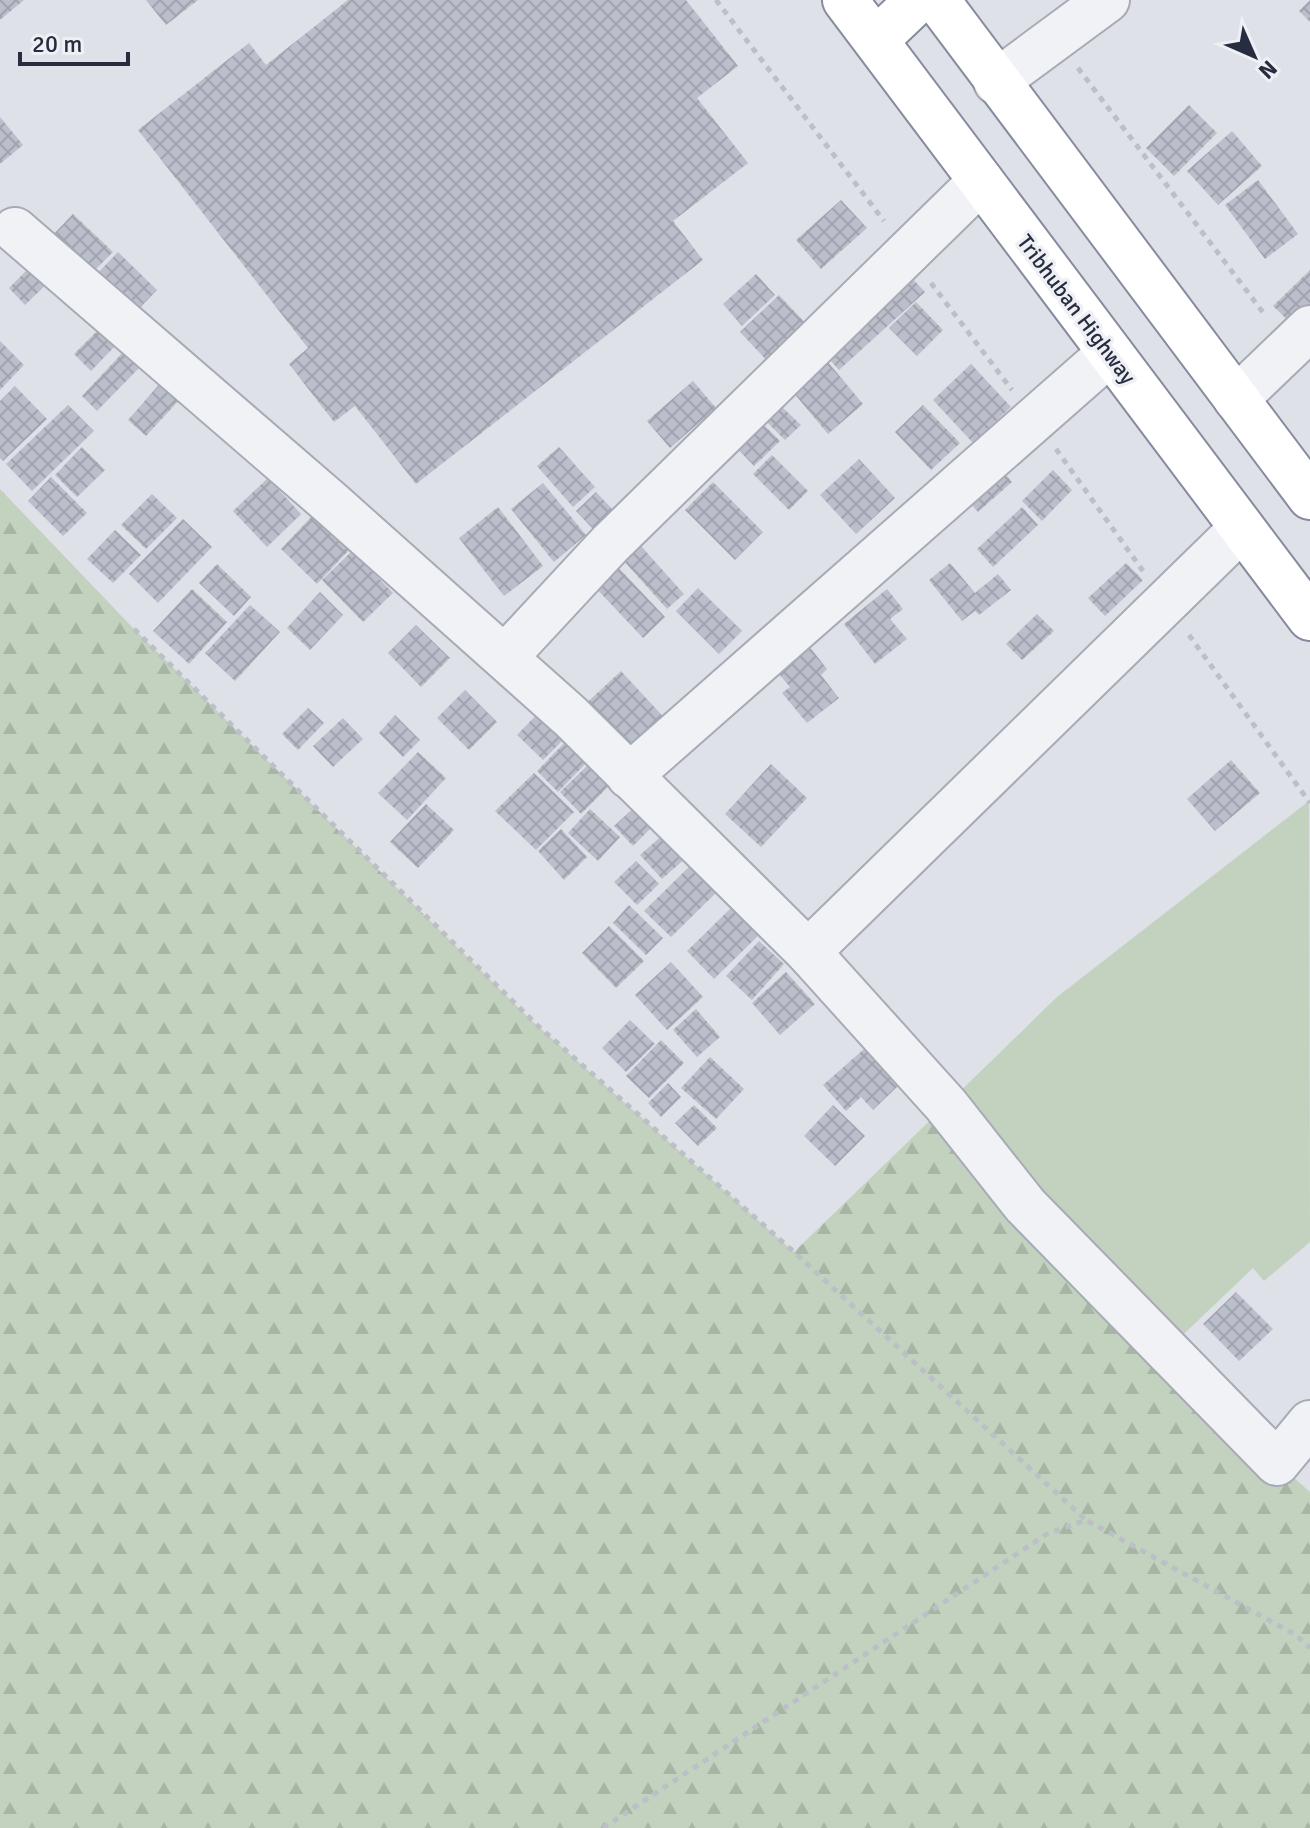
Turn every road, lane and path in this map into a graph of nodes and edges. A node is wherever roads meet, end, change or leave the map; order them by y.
1 (845, 0) edge
2 (918, 0) edge
3 (937, 0) edge
4 (1107, 0) edge
5 (1056, 38) junction
6 (876, 40) junction
7 (996, 82) junction
8 (981, 181) junction
9 (15, 230) dead end
10 (1300, 338) edge
11 (1110, 353) junction
12 (1236, 399) junction
13 (1310, 497) edge
14 (1242, 528) junction
15 (1310, 618) edge
16 (134, 629) dead end
17 (505, 657) junction
18 (629, 776) junction
19 (808, 952) junction
20 (1310, 1423) edge
21 (1086, 1520) junction
22 (1310, 1648) edge
23 (603, 1828) edge

1 - 6 highway, Tribhuban Highway
2 - 6 highway
3 - 7 highway
4 - 5 street
5 - 7 street
5 - 10 path
6 - 8 highway, Tribhuban Highway
7 - 12 highway
8 - 11 highway, Tribhuban Highway
8 - 17 street
9 - 17 street
10 - 12 street
11 - 14 highway, Tribhuban Highway
11 - 18 street
12 - 13 highway
14 - 15 highway, Tribhuban Highway
14 - 19 street
16 - 21 path
17 - 18 street
18 - 19 street
19 - 20 street
21 - 22 path
21 - 23 path

